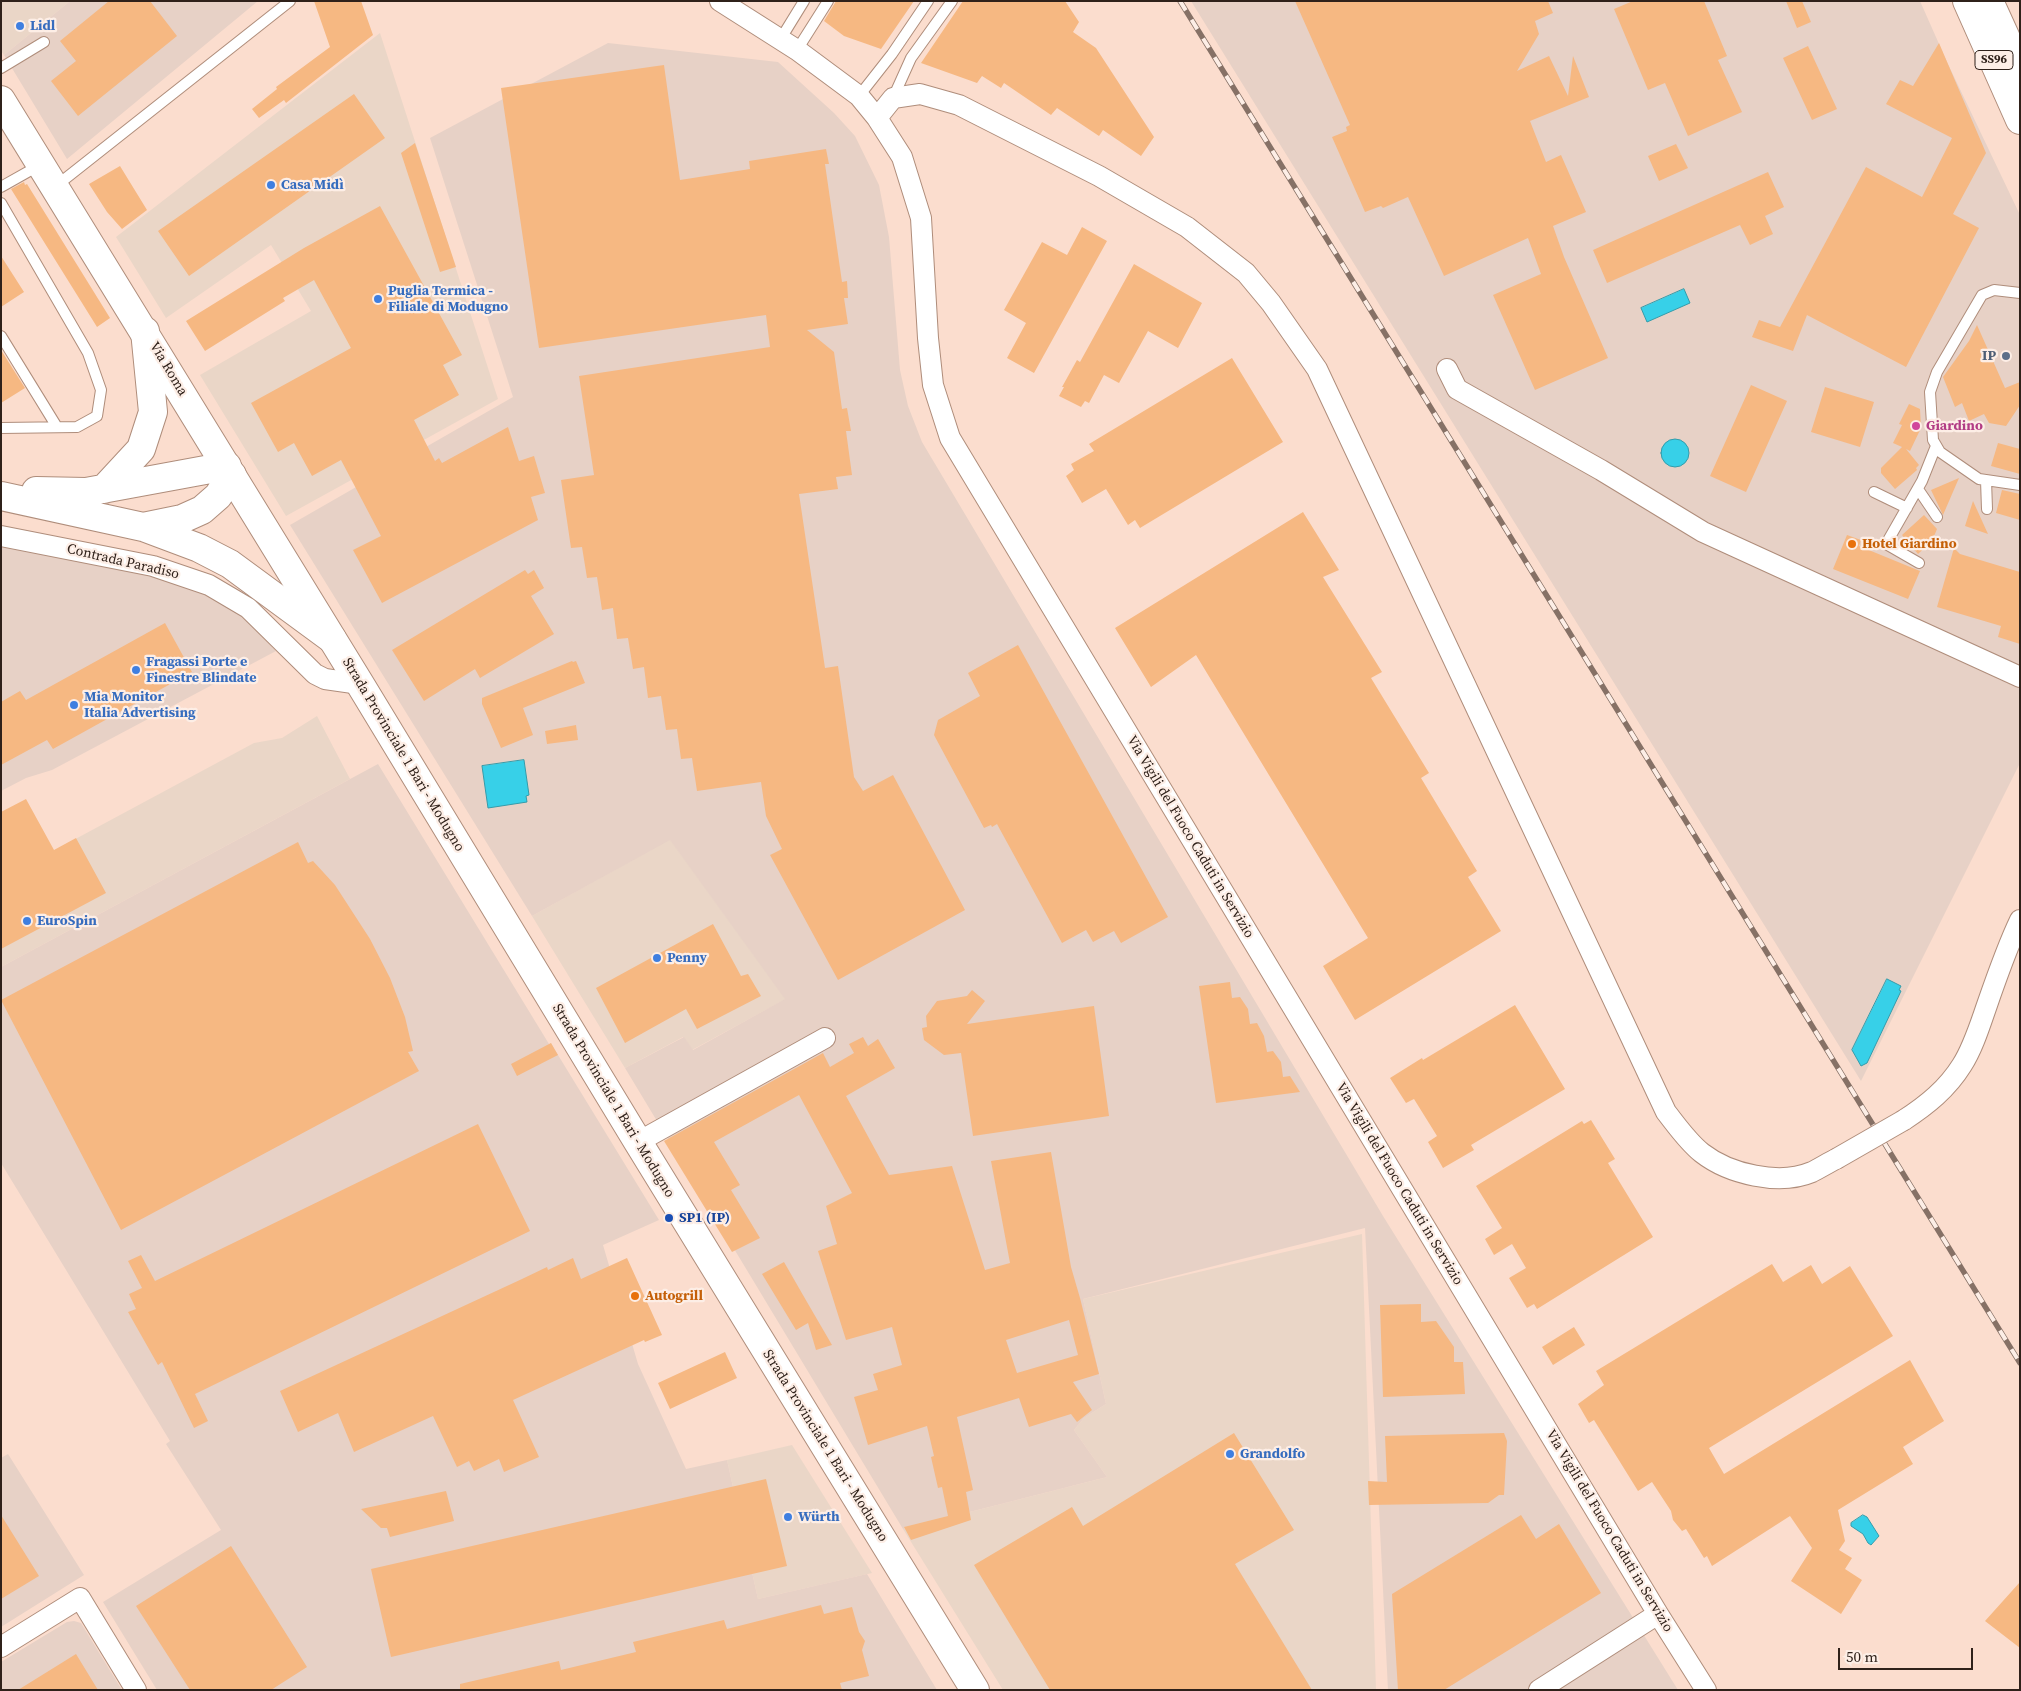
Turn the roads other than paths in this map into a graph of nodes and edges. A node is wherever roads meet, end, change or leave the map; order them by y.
1 (290, 1) edge
2 (720, 1) edge
3 (804, 1) edge
4 (828, 1) edge
5 (928, 1) edge
6 (952, 1) edge
7 (1967, 1) edge
8 (1989, 1) edge
9 (44, 42) dead end
10 (788, 45) junction
11 (1, 68) edge
12 (2020, 69) edge
13 (859, 96) junction
14 (893, 98) junction
15 (4, 110) edge
16 (876, 118) junction
17 (2020, 120) edge
18 (41, 164) junction
19 (1, 187) edge
20 (55, 187) junction
21 (1, 203) edge
22 (2020, 293) edge
23 (144, 331) junction
24 (1, 336) edge
25 (1447, 369) dead end
26 (57, 427) junction
27 (1, 428) edge
28 (1936, 446) junction
29 (230, 471) junction
30 (1986, 480) junction
31 (2020, 485) edge
32 (1, 488) edge
33 (104, 488) junction
34 (1918, 489) junction
35 (1874, 492) dead end
36 (1, 496) edge
37 (1907, 508) junction
38 (1987, 509) dead end
39 (1936, 517) dead end
40 (144, 527) junction
41 (1, 536) edge
42 (1919, 563) dead end
43 (332, 639) junction
44 (2020, 677) edge
45 (360, 684) junction
46 (2020, 920) edge
47 (825, 1038) dead end
48 (638, 1142) junction
49 (1658, 1614) junction
50 (1, 1648) edge
51 (136, 1690) edge
52 (975, 1690) edge
53 (1539, 1690) edge
54 (1706, 1690) edge

1 - 20 lane
2 - 10 street, Via Vigili del Fuoco Caduti in Servizio
3 - 10 lane
4 - 10 lane
5 - 13 lane
6 - 14 lane
7 - 17 main road, SS96
8 - 12 main road, SS96
9 - 11 lane
10 - 13 street, Via Vigili del Fuoco Caduti in Servizio
13 - 16 street, Via Vigili del Fuoco Caduti in Servizio
14 - 16 street
14 - 46 street, bridge
15 - 18 main road, Via Roma
16 - 49 street, Via Vigili del Fuoco Caduti in Servizio
18 - 19 lane
18 - 20 main road, Via Roma
20 - 23 main road, Via Roma
21 - 26 lane
22 - 28 lane
23 - 29 main road, Via Roma
23 - 33 main road
24 - 26 lane
25 - 44 street
26 - 27 lane
28 - 30 lane
28 - 34 lane
29 - 33 main road
29 - 40 main road
29 - 43 main road, Via Roma
30 - 31 lane
30 - 38 lane
32 - 33 main road
34 - 37 lane
34 - 39 lane
35 - 37 lane
36 - 40 main road
37 - 42 lane
40 - 43 main road
41 - 45 street, Contrada Paradiso
43 - 45 main road, Strada Provinciale 1 Bari - Modugno
45 - 48 main road, Strada Provinciale 1 Bari - Modugno
47 - 48 street
48 - 52 main road, Strada Provinciale 1 Bari - Modugno
49 - 53 street
49 - 54 street, Via Vigili del Fuoco Caduti in Servizio
50 - 51 street

